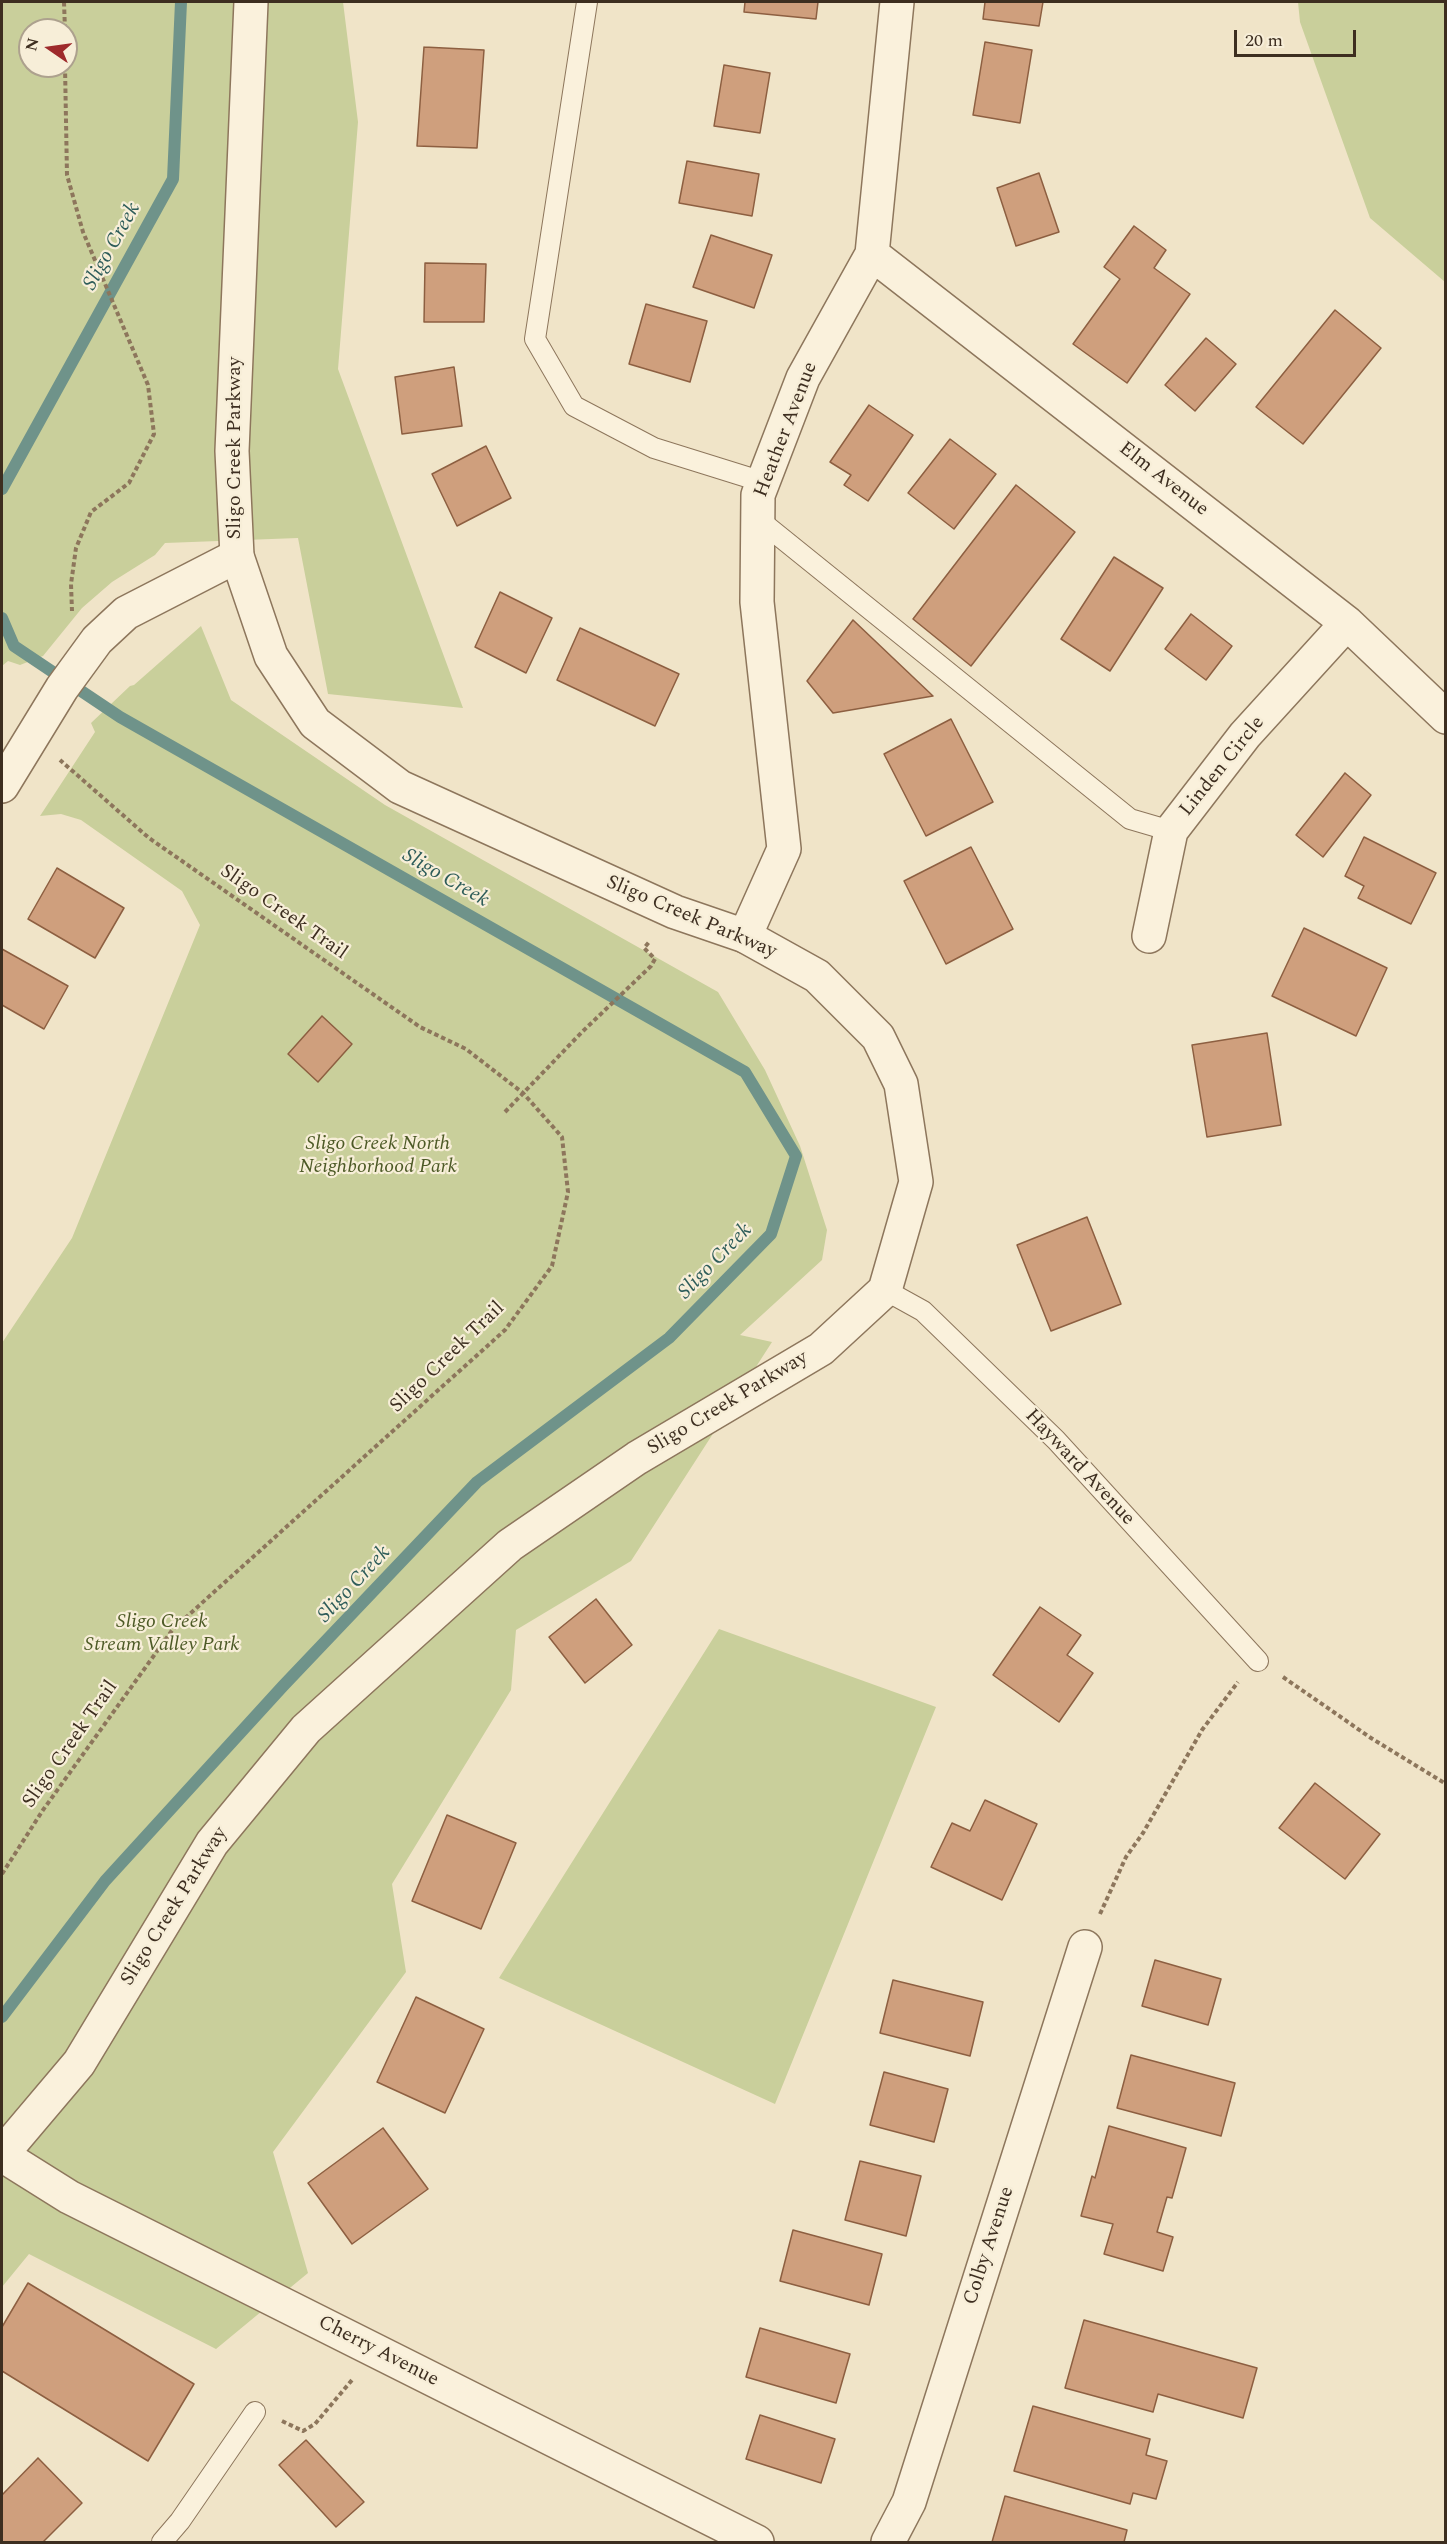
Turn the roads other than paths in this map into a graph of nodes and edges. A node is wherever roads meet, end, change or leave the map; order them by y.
1 (251, 2) edge
2 (587, 2) edge
3 (897, 2) edge
4 (872, 254) junction
5 (763, 482) junction
6 (758, 519) junction
7 (237, 556) junction
8 (1347, 623) junction
9 (1446, 717) edge
10 (3, 779) edge
11 (1171, 831) junction
12 (745, 936) junction
13 (1149, 936) dead end
14 (885, 1290) junction
15 (1258, 1661) road end
16 (1085, 1947) road end
17 (2, 2155) edge
18 (255, 2412) road end
19 (162, 2542) edge
20 (757, 2542) edge
21 (888, 2542) edge

1 - 7 street, Sligo Creek Parkway
2 - 5 lane
3 - 4 street, Heather Avenue
4 - 5 street, Heather Avenue
4 - 8 street, Elm Avenue
5 - 6 street, Heather Avenue
6 - 11 lane
6 - 12 street, Heather Avenue
7 - 10 street
7 - 12 street, Sligo Creek Parkway
8 - 9 street, Elm Avenue
8 - 11 street, Linden Circle
11 - 13 street, Linden Circle
12 - 14 street, Sligo Creek Parkway
14 - 15 lane, Hayward Avenue
14 - 17 street, Sligo Creek Parkway
16 - 21 street, Colby Avenue
17 - 20 street, Cherry Avenue
18 - 19 lane

